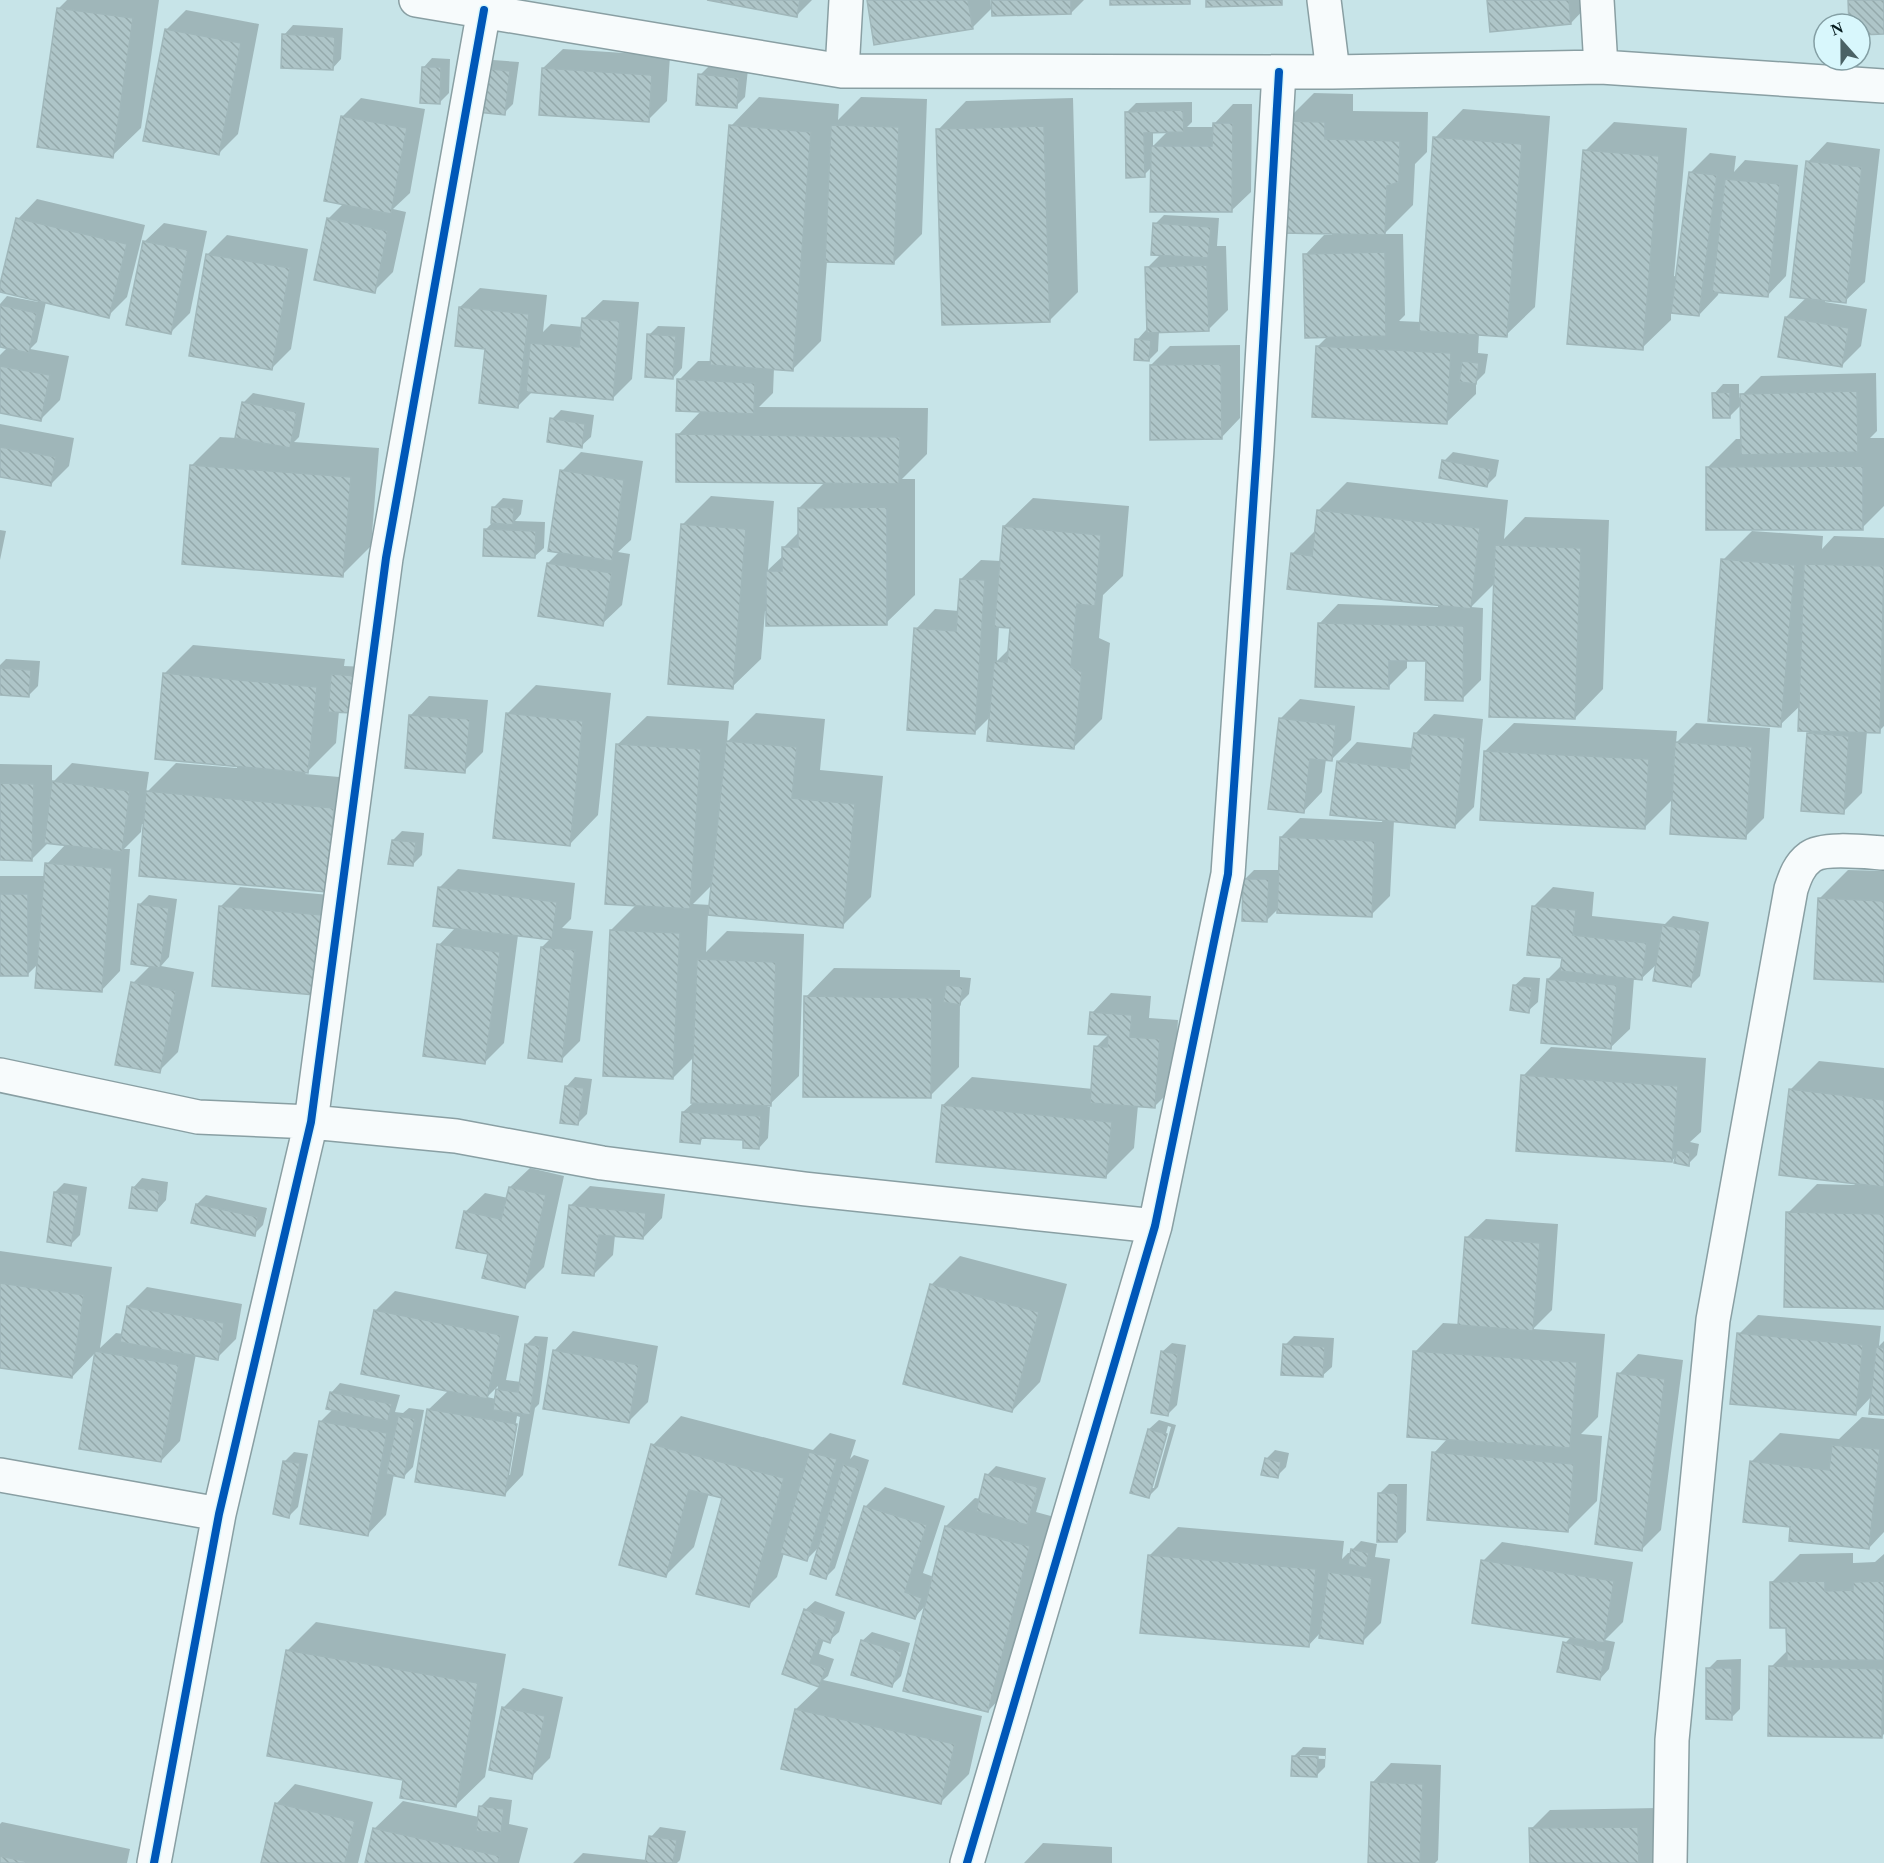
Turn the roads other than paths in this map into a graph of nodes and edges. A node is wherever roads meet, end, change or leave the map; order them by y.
1 (416, 0) edge
2 (846, 0) edge
3 (1324, 0) edge
4 (1597, 0) edge
5 (484, 10) junction
6 (1601, 67) junction
7 (842, 71) junction
8 (1279, 72) junction
9 (1333, 72) junction
10 (1884, 86) edge
11 (1884, 853) edge
12 (0, 1075) edge
13 (311, 1122) junction
14 (1155, 1226) junction
15 (0, 1475) edge
16 (219, 1514) junction
17 (154, 1863) edge
18 (967, 1863) edge
19 (1670, 1863) edge

1 - 5 street
2 - 7 street
3 - 9 street
4 - 6 street
5 - 7 street
5 - 13 street
6 - 9 street
6 - 10 street
7 - 8 street
8 - 9 street
8 - 14 street
11 - 19 street
12 - 13 street
13 - 14 street
13 - 16 street
14 - 18 street
15 - 16 street
16 - 17 street

